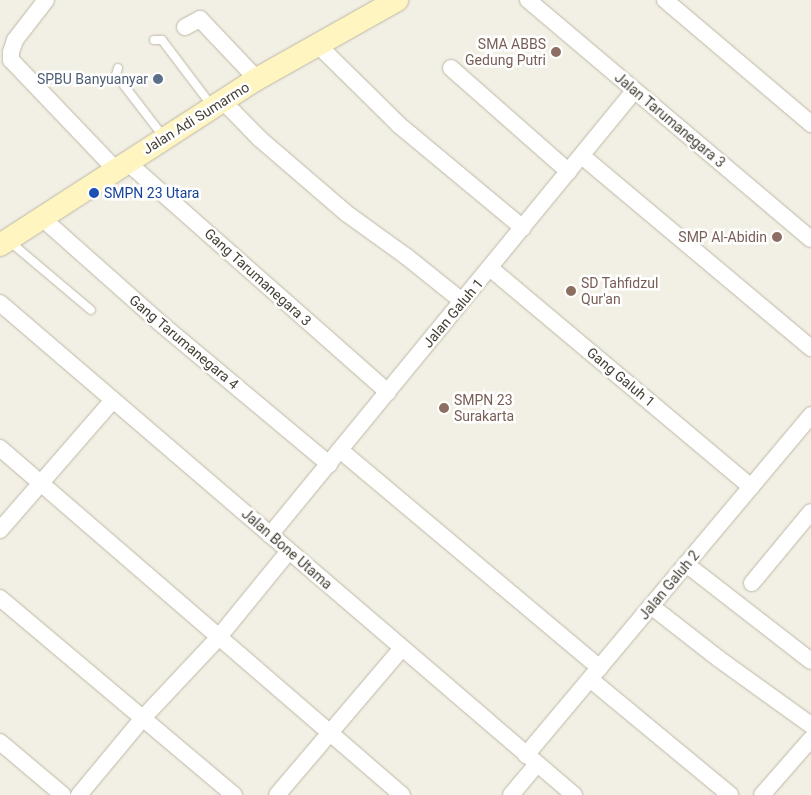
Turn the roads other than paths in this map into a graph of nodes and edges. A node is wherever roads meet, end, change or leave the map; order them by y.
1 (46, 0) edge
2 (528, 0) edge
3 (665, 0) edge
4 (394, 1) edge
5 (185, 27) dead end
6 (154, 40) dead end
7 (318, 45) junction
8 (118, 68) dead end
9 (451, 68) dead end
10 (257, 80) junction
11 (634, 91) junction
12 (218, 104) junction
13 (811, 124) edge
14 (164, 138) junction
15 (582, 156) junction
16 (121, 165) junction
17 (569, 172) junction
18 (42, 218) junction
19 (523, 228) junction
20 (811, 239) edge
21 (4, 242) edge
22 (490, 268) junction
23 (462, 301) junction
24 (0, 303) edge
25 (91, 310) dead end
26 (811, 348) edge
27 (388, 392) junction
28 (113, 400) junction
29 (811, 415) edge
30 (0, 448) edge
31 (340, 450) junction
32 (329, 464) junction
33 (40, 483) junction
34 (751, 487) junction
35 (811, 512) edge
36 (0, 530) edge
37 (270, 535) junction
38 (289, 551) junction
39 (686, 564) junction
40 (752, 583) dead end
41 (0, 598) edge
42 (651, 606) junction
43 (218, 638) junction
44 (402, 648) junction
45 (809, 655) edge
46 (595, 673) junction
47 (143, 718) junction
48 (811, 725) edge
49 (330, 731) junction
50 (811, 739) edge
51 (0, 742) edge
52 (532, 759) junction
53 (63, 795) edge
54 (79, 795) edge
55 (234, 795) edge
56 (278, 795) edge
57 (402, 795) edge
58 (510, 795) edge
59 (574, 795) edge
60 (730, 795) edge
61 (762, 795) edge

1 - 16 street, Gang Tarumanegara 3
2 - 11 street, Jalan Tarumanegara 3
3 - 13 street
4 - 7 main road, Jalan Adi Sumarmo
5 - 10 street
6 - 12 lane
7 - 10 main road, Jalan Adi Sumarmo
7 - 19 street
8 - 14 lane
9 - 17 street
10 - 12 main road, Jalan Adi Sumarmo
11 - 15 street, Jalan Galuh 1
11 - 20 street, Jalan Tarumanegara 3
12 - 14 main road, Jalan Adi Sumarmo
12 - 23 street
14 - 16 main road, Jalan Adi Sumarmo
15 - 17 street, Jalan Galuh 1
15 - 26 street
16 - 18 main road, Jalan Adi Sumarmo
16 - 27 street, Gang Tarumanegara 3
17 - 19 street, Jalan Galuh 1
18 - 21 main road, Jalan Adi Sumarmo
18 - 32 street, Gang Tarumanegara 4
19 - 22 street, Jalan Galuh 1
21 - 25 lane
22 - 23 street, Jalan Galuh 1
22 - 34 street, Gang Galuh 1
23 - 27 street, Jalan Galuh 1
24 - 28 street, Jalan Bone Utama
27 - 31 street, Jalan Galuh 1
28 - 33 street
28 - 37 street, Jalan Bone Utama
29 - 34 street, Jalan Galuh 2
30 - 33 street
31 - 32 street, Jalan Galuh 1
31 - 46 street
32 - 37 street, Jalan Galuh 1
33 - 36 street
33 - 43 street
34 - 39 street, Jalan Galuh 2
35 - 40 street
37 - 38 street, Jalan Bone Utama
38 - 43 street
38 - 44 street, Jalan Bone Utama
39 - 42 street, Jalan Galuh 2
39 - 45 street
41 - 47 street
42 - 46 street, Jalan Galuh 2
42 - 48 street
43 - 47 street
43 - 49 street
44 - 49 street
44 - 52 street, Jalan Bone Utama
46 - 52 street, Jalan Galuh 2
46 - 60 street
47 - 54 street
47 - 55 street
49 - 56 street
49 - 57 street
50 - 61 street
51 - 53 street
52 - 58 street, Jalan Galuh 2
52 - 59 street, Jalan Bone Utama

